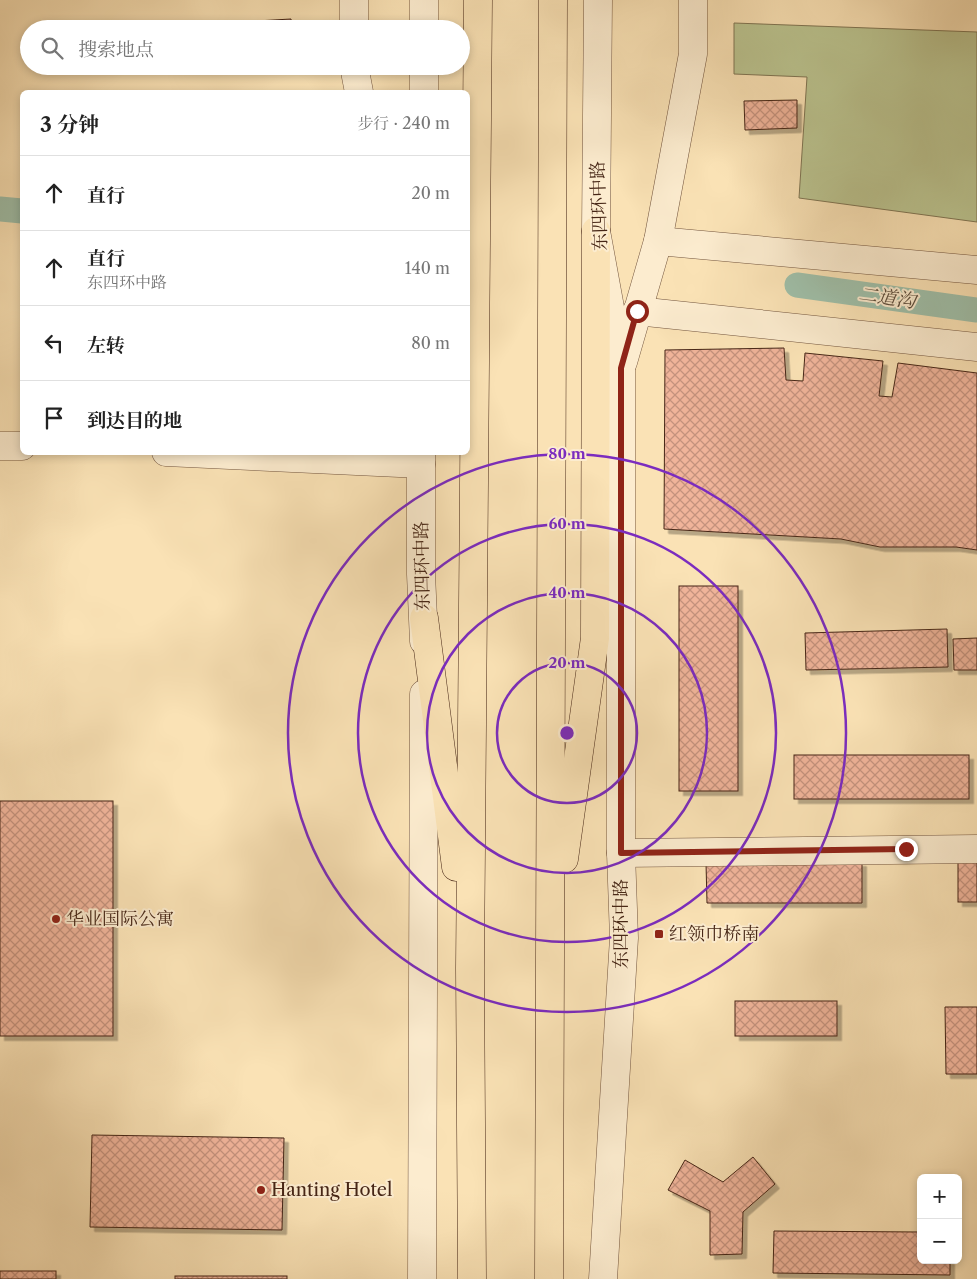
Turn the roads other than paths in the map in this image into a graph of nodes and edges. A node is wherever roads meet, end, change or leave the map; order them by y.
1 (354, 0) edge
2 (424, 0) edge
3 (478, 0) edge
4 (553, 0) edge
5 (598, 0) edge
6 (693, 0) edge
7 (354, 20) edge
8 (424, 20) edge
9 (356, 75) edge
10 (424, 75) edge
11 (359, 90) edge
12 (424, 90) edge
13 (596, 231) junction
14 (658, 241) junction
15 (977, 270) edge
16 (637, 311) junction
17 (977, 347) edge
18 (621, 368) junction
19 (0, 446) edge
20 (20, 446) edge
21 (294, 455) edge
22 (421, 458) edge
23 (424, 618) junction
24 (977, 849) edge
25 (621, 853) junction
26 (550, 964) junction
27 (470, 968) junction
28 (422, 1279) edge
29 (472, 1279) edge
30 (549, 1279) edge
31 (603, 1279) edge

1 - 7 street
2 - 8 street
3 - 27 highway
4 - 26 highway
5 - 13 street, 东四环中路
6 - 14 street
9 - 11 street
10 - 12 street
13 - 18 street, 东四环中路
13 - 26 highway
14 - 15 street
14 - 16 street
16 - 17 street
16 - 18 street
18 - 25 street, 东四环中路
19 - 20 street
21 - 22 street
22 - 23 street, 东四环中路
23 - 27 highway
23 - 28 street, 东四环中路
24 - 25 street
25 - 31 street, 东四环中路
26 - 30 highway
27 - 29 highway

